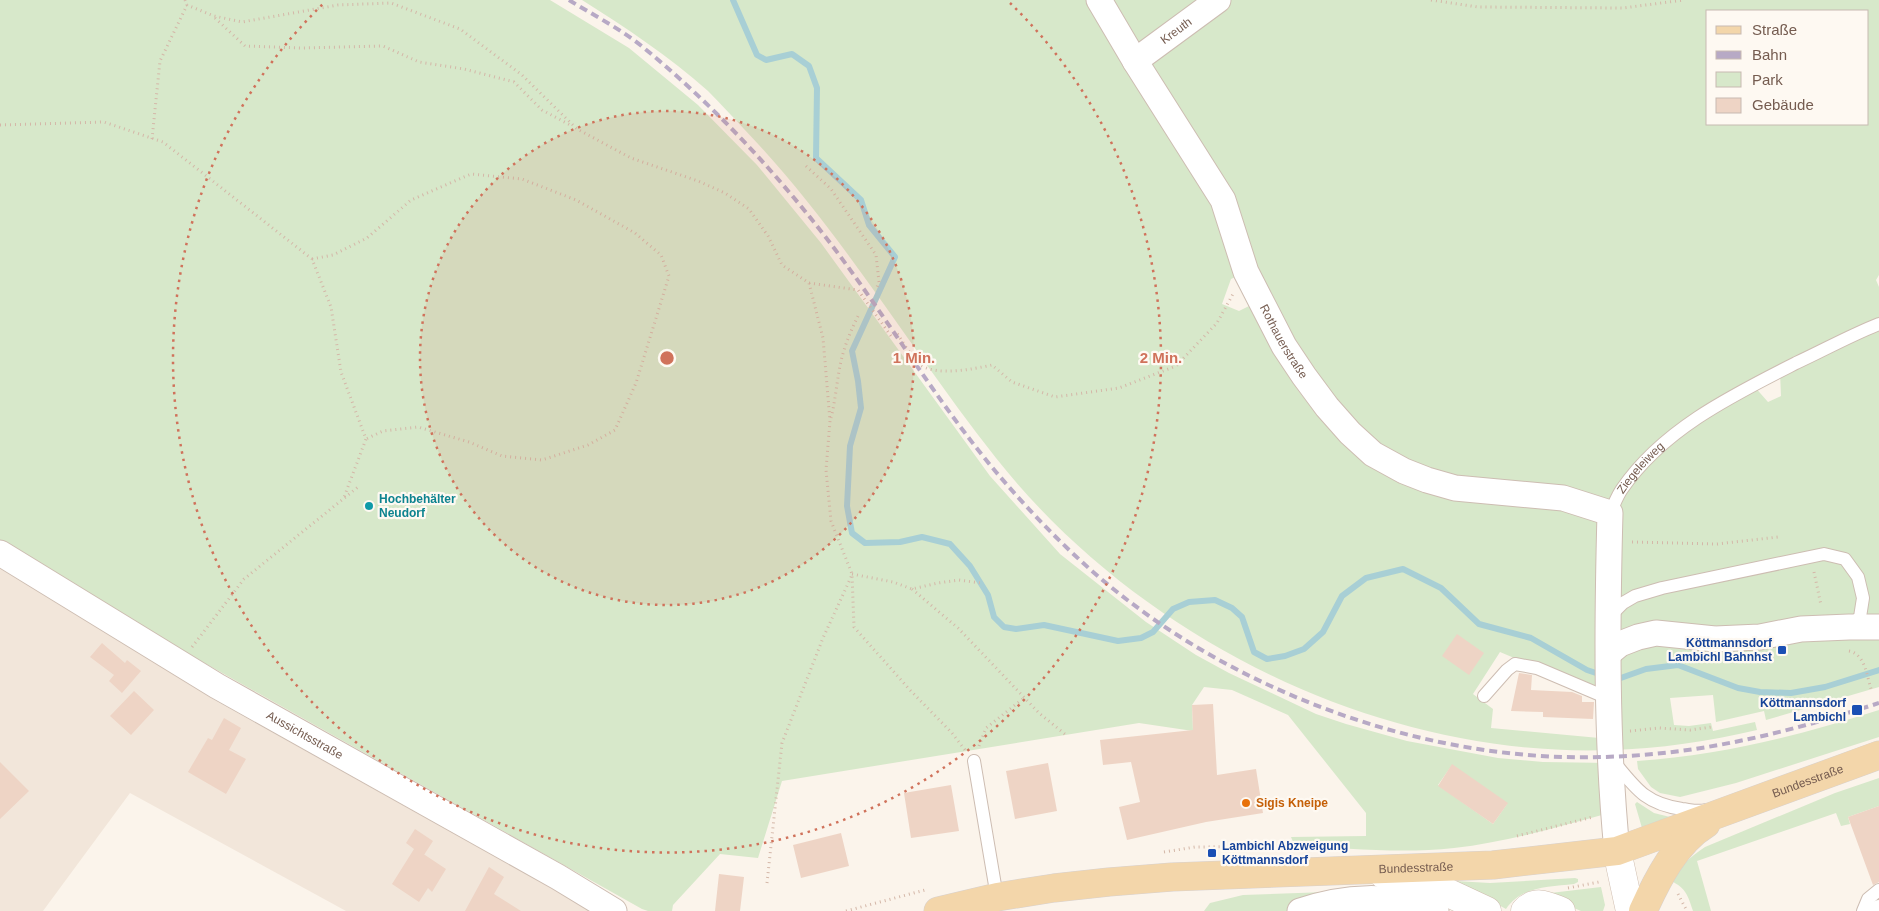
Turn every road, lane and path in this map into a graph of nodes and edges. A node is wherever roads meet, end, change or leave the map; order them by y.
1 (185, 0) edge
2 (1099, 0) edge
3 (1218, 0) edge
4 (1431, 0) edge
5 (1684, 0) edge
6 (187, 5) junction
7 (214, 16) junction
8 (1134, 61) junction
9 (0, 125) edge
10 (577, 129) junction
11 (152, 139) junction
12 (806, 166) dead end
13 (312, 258) junction
14 (1246, 272) junction
15 (809, 283) junction
16 (877, 287) dead end
17 (859, 314) dead end
18 (1879, 324) edge
19 (830, 421) junction
20 (366, 439) junction
21 (358, 487) dead end
22 (343, 500) junction
23 (1610, 513) junction
24 (1778, 536) dead end
25 (1609, 540) junction
26 (0, 553) edge
27 (1811, 557) junction
28 (852, 574) junction
29 (981, 583) dead end
30 (912, 590) junction
31 (1609, 617) junction
32 (1879, 628) edge
33 (1840, 635) junction
34 (1609, 653) junction
35 (179, 663) junction
36 (1871, 689) dead end
37 (1484, 696) dead end
38 (1024, 698) junction
39 (1610, 698) junction
40 (1712, 727) dead end
41 (1066, 735) dead end
42 (1610, 743) junction
43 (1879, 754) edge
44 (974, 761) junction
45 (1740, 805) junction
46 (1617, 851) junction
47 (1362, 871) junction
48 (767, 883) dead end
49 (1879, 890) edge
50 (997, 897) junction
51 (1879, 906) edge
52 (614, 911) edge
53 (938, 911) edge
54 (1300, 911) edge
55 (1436, 911) edge
56 (1487, 911) edge
57 (1526, 911) edge
58 (1561, 911) edge
59 (1630, 911) edge
60 (1643, 911) edge
61 (1864, 911) edge

1 - 6 path
2 - 8 street, Rothauerstraße
3 - 8 street, Kreuth
4 - 5 path
6 - 7 path
6 - 11 path
7 - 10 path
7 - 10 path
8 - 14 street, Rothauerstraße
9 - 11 path
10 - 15 path
11 - 13 path
12 - 16 path
13 - 20 path
13 - 20 path
14 - 15 path
14 - 23 street, Rothauerstraße
15 - 19 path
17 - 19 path
18 - 23 lane, Ziegeleiweg
19 - 28 path
20 - 22 path
21 - 22 path
22 - 35 path
23 - 25 street, Ziegeleiweg
24 - 25 path
25 - 31 street, Ziegeleiweg
26 - 35 street, Aussichtsstraße
27 - 31 lane
27 - 33 path
27 - 33 lane
28 - 30 path
28 - 44 path
28 - 48 path
29 - 30 path
30 - 38 path
31 - 34 street, Ziegeleiweg
32 - 33 street
33 - 34 street
33 - 36 path
34 - 39 street, Ziegeleiweg
35 - 52 street, Aussichtsstraße
37 - 39 lane
38 - 41 path
38 - 44 path
39 - 42 street, Ziegeleiweg
40 - 42 path
42 - 45 lane
42 - 46 street, Ziegeleiweg
43 - 45 main road, Bundesstraße
44 - 50 lane
45 - 46 main road, Bundesstraße
45 - 60 main road
46 - 47 main road, Bundesstraße
46 - 59 main road
47 - 50 main road, Bundesstraße
47 - 56 main road
49 - 61 lane
50 - 53 main road, Bundesstraße
51 - 61 lane
54 - 55 street
57 - 58 main road

